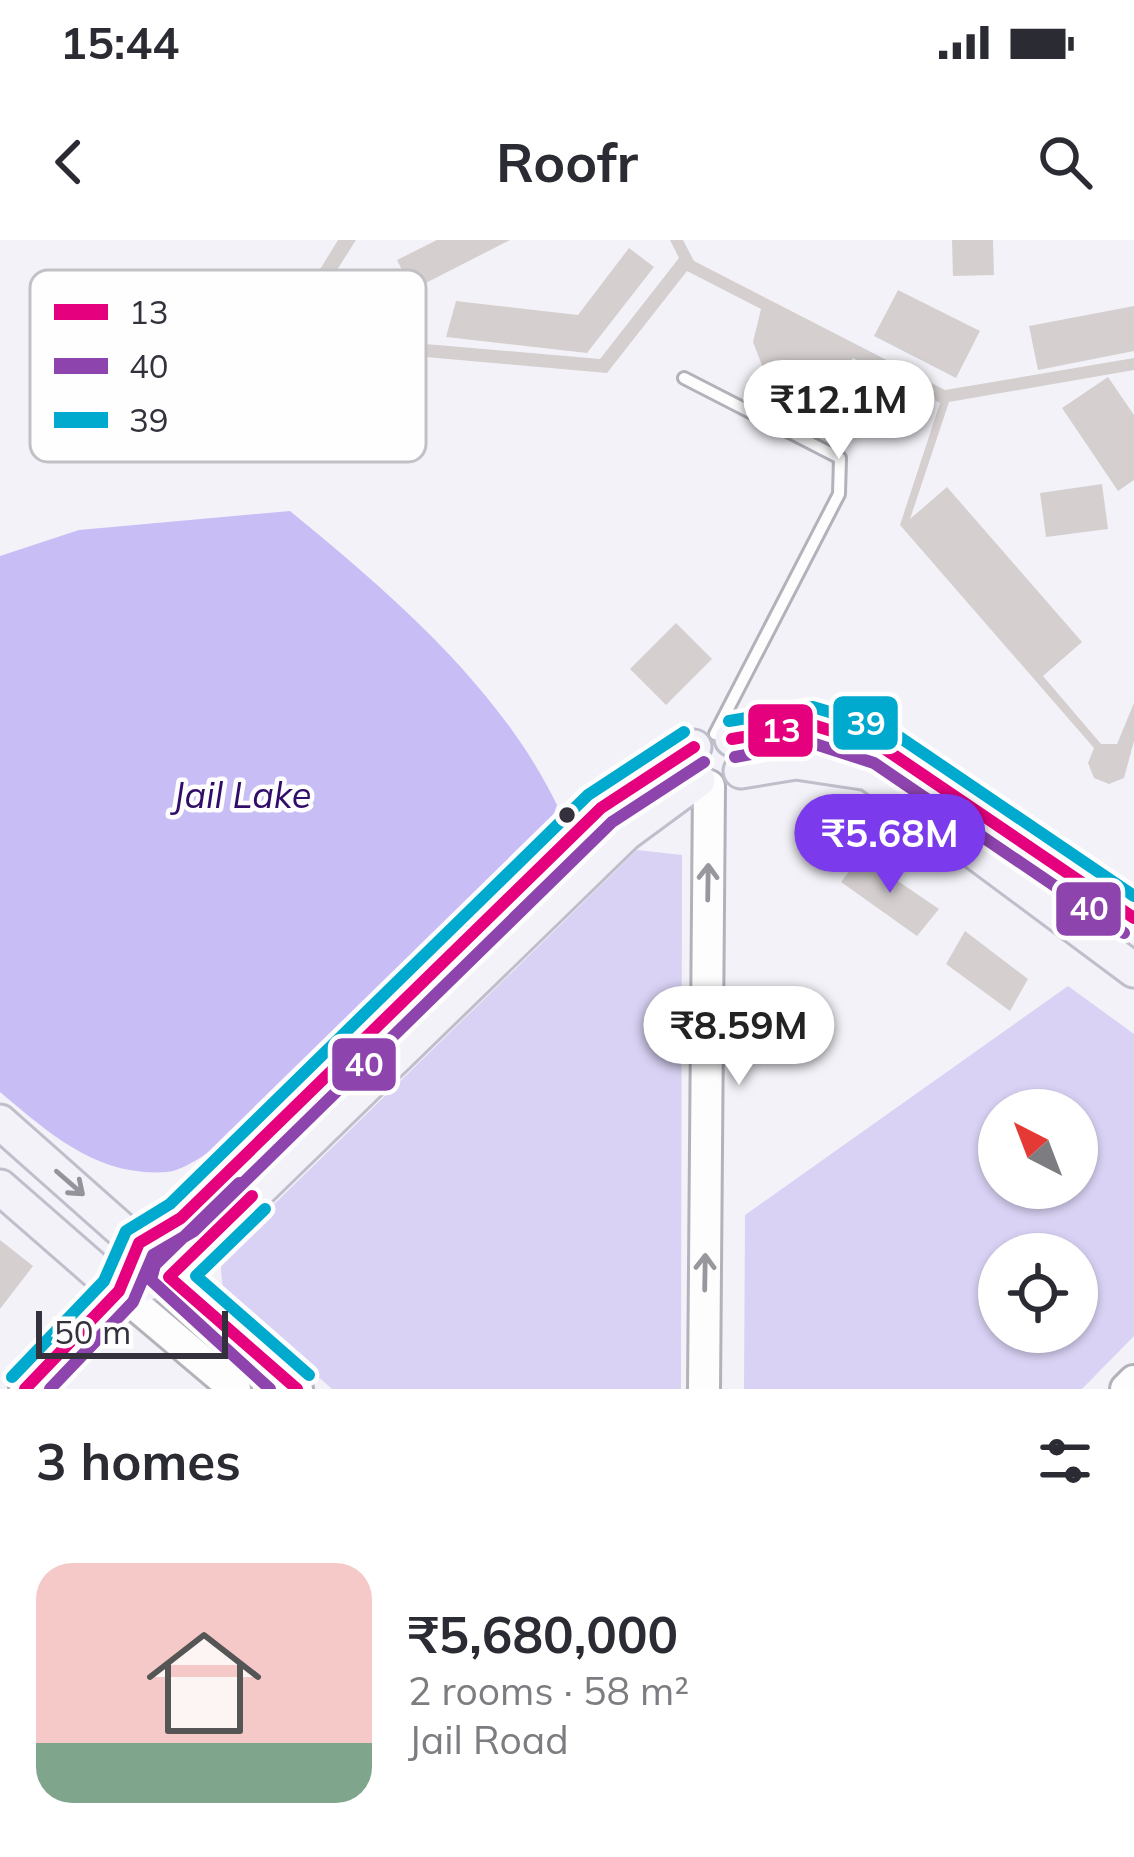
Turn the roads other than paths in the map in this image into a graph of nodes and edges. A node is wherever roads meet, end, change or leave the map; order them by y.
1 (684, 378) dead end
2 (715, 760) junction
3 (1134, 917) edge
4 (1134, 970) edge
5 (0, 1122) edge
6 (0, 1187) edge
7 (139, 1244) junction
8 (170, 1277) junction
9 (119, 1291) junction
10 (1134, 1381) edge
11 (25, 1389) edge
12 (235, 1389) edge
13 (297, 1389) edge
14 (704, 1389) edge
15 (1126, 1389) edge

1 - 2 lane
2 - 3 main road
2 - 4 main road
2 - 7 main road
2 - 8 main road
14 -> 2 main road
5 -> 7 main road
6 - 9 main road
7 - 8 main road
7 - 9 main road
8 - 9 main road
8 - 13 main road
9 - 11 main road
9 - 12 main road
10 - 15 main road

